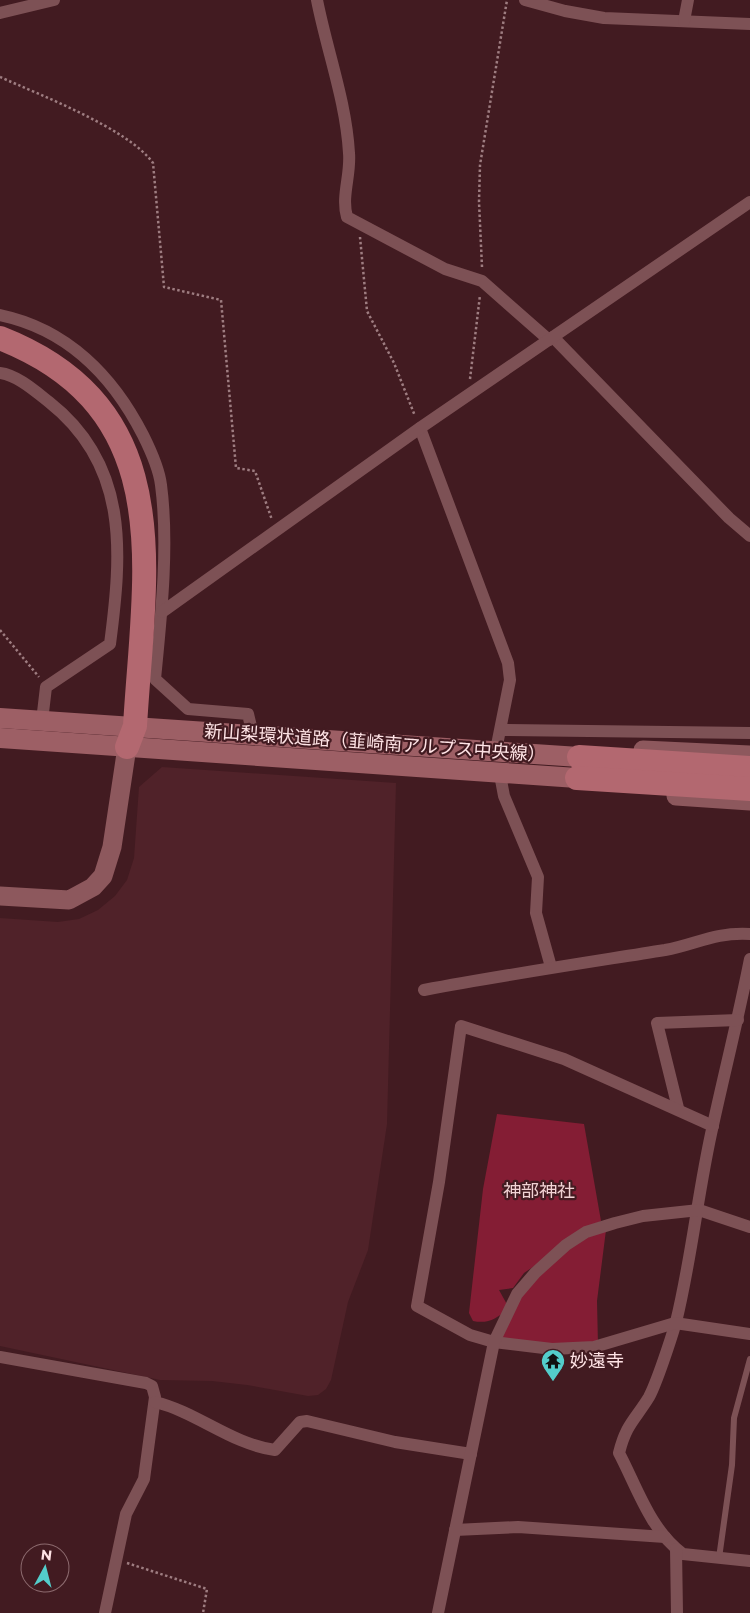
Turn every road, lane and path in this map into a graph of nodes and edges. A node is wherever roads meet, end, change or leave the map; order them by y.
1 (51, 0) edge
2 (317, 0) edge
3 (507, 0) edge
4 (525, 0) edge
5 (688, 0) edge
6 (0, 13) edge
7 (684, 21) junction
8 (750, 24) edge
9 (0, 77) edge
10 (750, 202) edge
11 (359, 224) junction
12 (482, 281) junction
13 (0, 315) edge
14 (0, 338) edge
15 (551, 339) junction
16 (0, 351) edge
17 (0, 373) edge
18 (468, 396) junction
19 (420, 428) junction
20 (276, 531) junction
21 (750, 536) edge
22 (162, 612) junction
23 (0, 630) edge
24 (46, 686) junction
25 (0, 718) edge
26 (42, 721) junction
27 (750, 732) edge
28 (128, 733) junction
29 (252, 735) junction
30 (0, 738) edge
31 (499, 738) junction
32 (362, 742) junction
33 (750, 755) edge
34 (312, 759) junction
35 (578, 767) junction
36 (750, 768) edge
37 (501, 780) junction
38 (750, 789) edge
39 (750, 801) edge
40 (0, 896) edge
41 (750, 934) edge
42 (750, 959) edge
43 (551, 967) junction
44 (424, 990) dead end
45 (738, 1020) junction
46 (678, 1108) junction
47 (713, 1126) junction
48 (699, 1210) junction
49 (750, 1227) edge
50 (675, 1323) junction
51 (750, 1334) edge
52 (494, 1342) junction
53 (0, 1357) edge
54 (750, 1359) edge
55 (154, 1402) junction
56 (471, 1454) junction
57 (455, 1530) junction
58 (665, 1537) junction
59 (676, 1549) junction
60 (719, 1558) junction
61 (116, 1560) junction
62 (750, 1561) edge
63 (105, 1613) edge
64 (203, 1613) edge
65 (438, 1613) edge
66 (677, 1613) edge

1 - 6 street
2 - 11 street
3 - 12 path
4 - 7 street
5 - 7 street
7 - 8 street
9 - 20 path
10 - 15 street
11 - 12 street
11 - 19 path
12 - 15 street
12 - 18 path
13 - 22 street
14 - 28 highway
15 - 18 street
15 - 21 street
16 - 28 highway
17 - 24 street
18 - 19 street
19 - 20 street
19 - 31 street
20 - 22 street
22 - 29 street
23 - 24 path
24 - 26 street
25 - 26 main road, 新山梨環状道路（韮崎南アルプス中央線）
26 - 28 main road, 新山梨環状道路（韮崎南アルプス中央線）
27 - 31 street
28 - 29 main road, 新山梨環状道路（韮崎南アルプス中央線）
28 - 30 main road, 新山梨環状道路（韮崎南アルプス中央線）
28 - 34 main road, 新山梨環状道路（韮崎南アルプス中央線）
28 - 40 street
29 - 32 main road, 新山梨環状道路（韮崎南アルプス中央線）
31 - 32 street
31 - 33 street
32 - 35 main road, 新山梨環状道路（韮崎南アルプス中央線）
34 - 35 main road, 新山梨環状道路（韮崎南アルプス中央線）
34 - 37 street
35 - 36 highway, 新山梨環状道路（韮崎南アルプス中央線）
35 - 38 highway, 新山梨環状道路（韮崎南アルプス中央線）
37 - 39 street
37 - 43 street
41 - 43 street
42 - 45 street
43 - 44 street
45 - 46 street
45 - 47 street
46 - 47 street
46 - 52 street
47 - 48 street
48 - 49 street
48 - 50 street
48 - 52 street
50 - 51 street
50 - 52 street
50 - 58 street
52 - 56 street
53 - 55 street
54 - 60 lane
55 - 56 street
55 - 61 street
56 - 57 street
57 - 58 street
57 - 65 street
58 - 59 street
59 - 60 street
59 - 66 street
60 - 62 street
61 - 63 street
61 - 64 path

